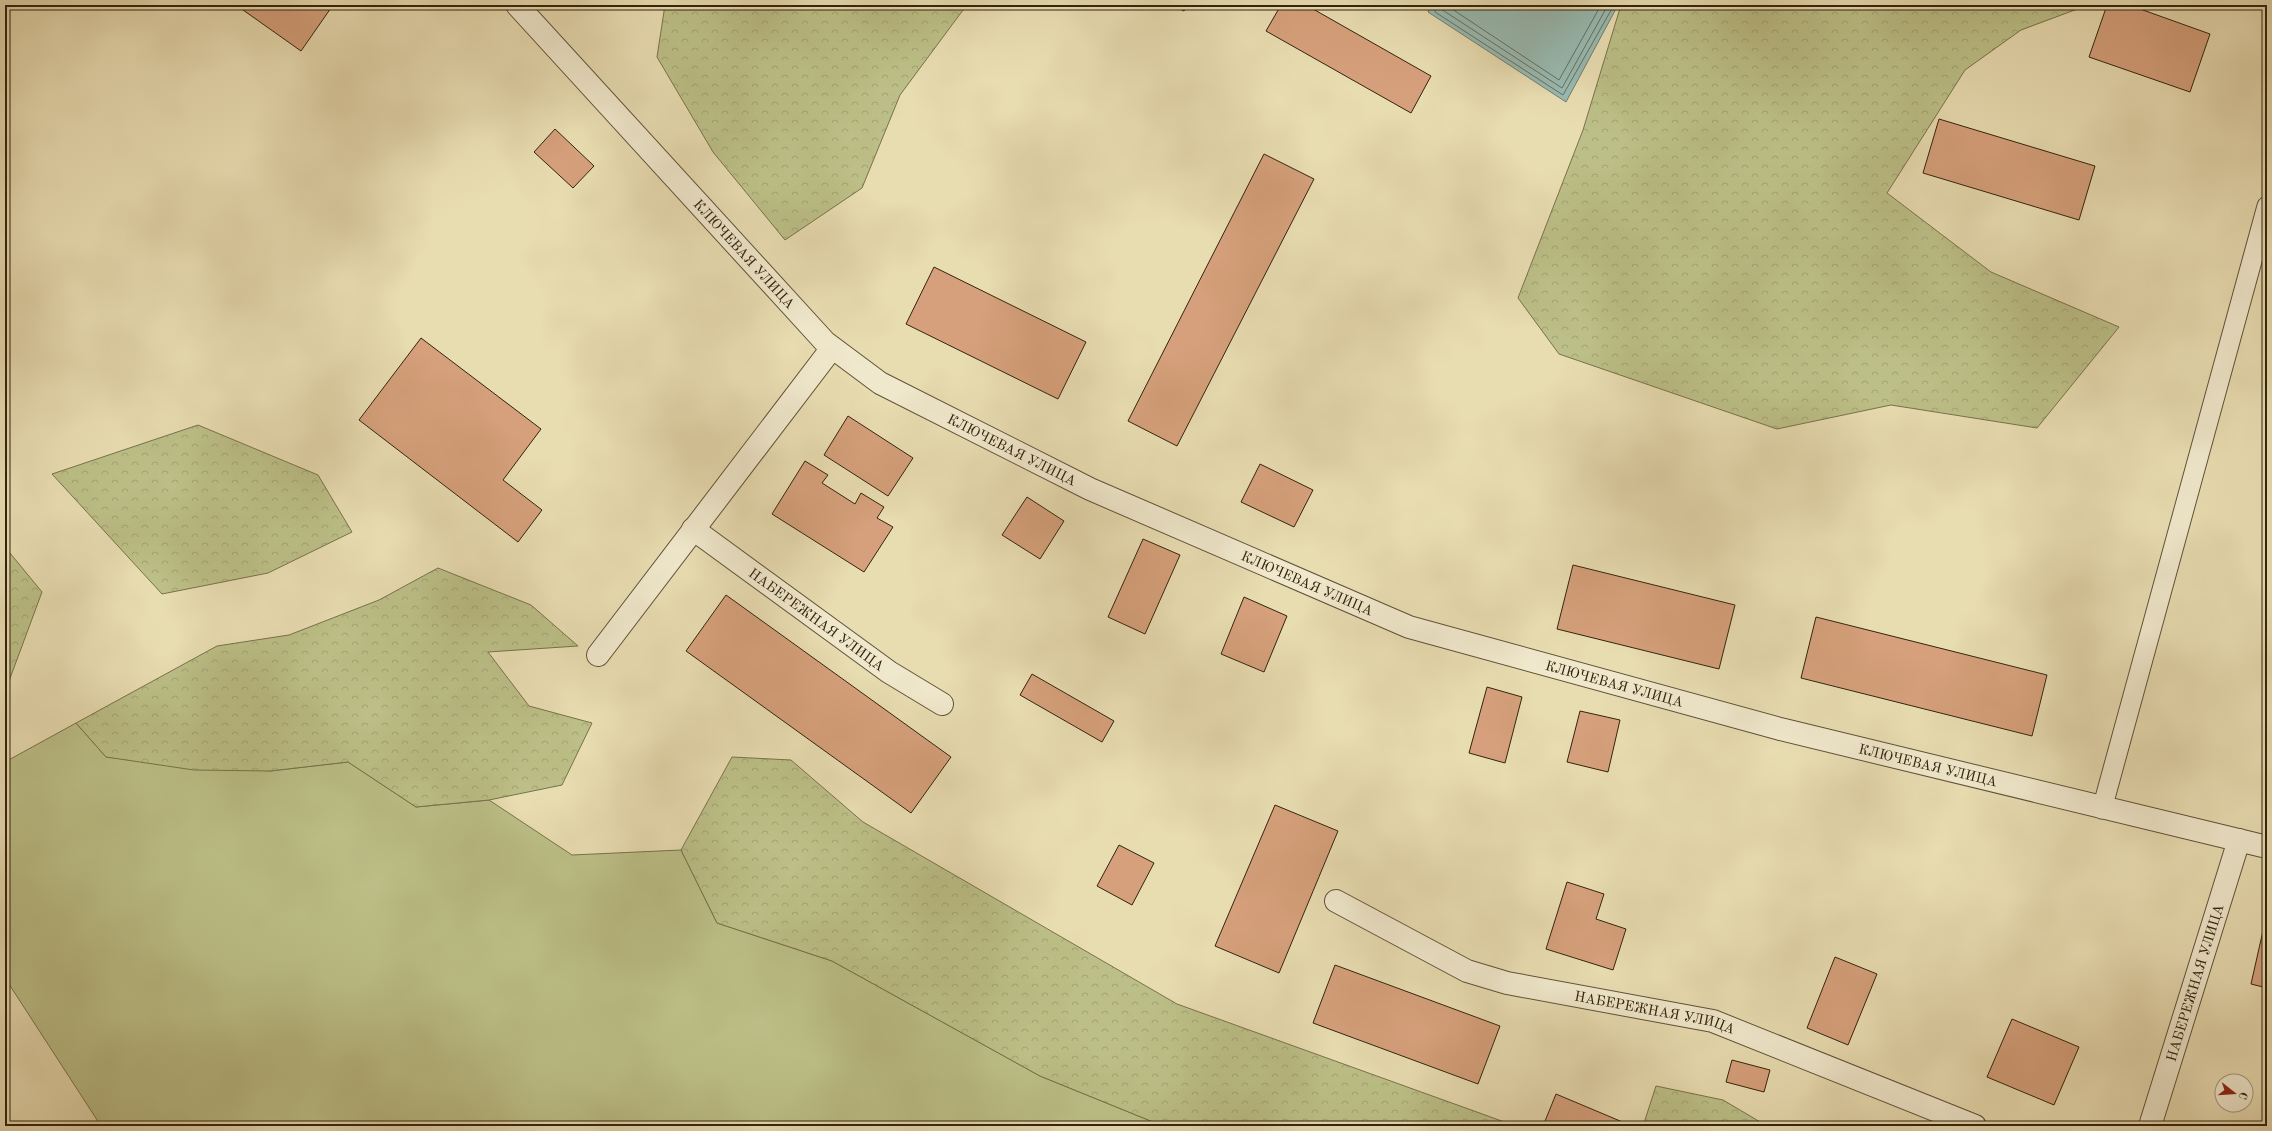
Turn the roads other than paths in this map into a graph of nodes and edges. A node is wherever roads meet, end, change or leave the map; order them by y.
1 (517, 5) edge
2 (2267, 206) edge
3 (832, 348) junction
4 (693, 529) junction
5 (598, 655) dead end
6 (942, 704) dead end
7 (2102, 809) junction
8 (2239, 840) junction
9 (2267, 847) edge
10 (1336, 901) dead end
11 (1975, 1126) edge
12 (2150, 1126) edge

1 - 3 street, КЛЮЧЕВАЯ УЛИЦА
2 - 7 lane
3 - 4 street
3 - 7 street, КЛЮЧЕВАЯ УЛИЦА
4 - 5 street
4 - 6 street, НАБЕРЕЖНАЯ УЛИЦА
7 - 8 street, КЛЮЧЕВАЯ УЛИЦА
8 - 9 street, КЛЮЧЕВАЯ УЛИЦА
8 - 12 street, НАБЕРЕЖНАЯ УЛИЦА
10 - 11 street, НАБЕРЕЖНАЯ УЛИЦА

